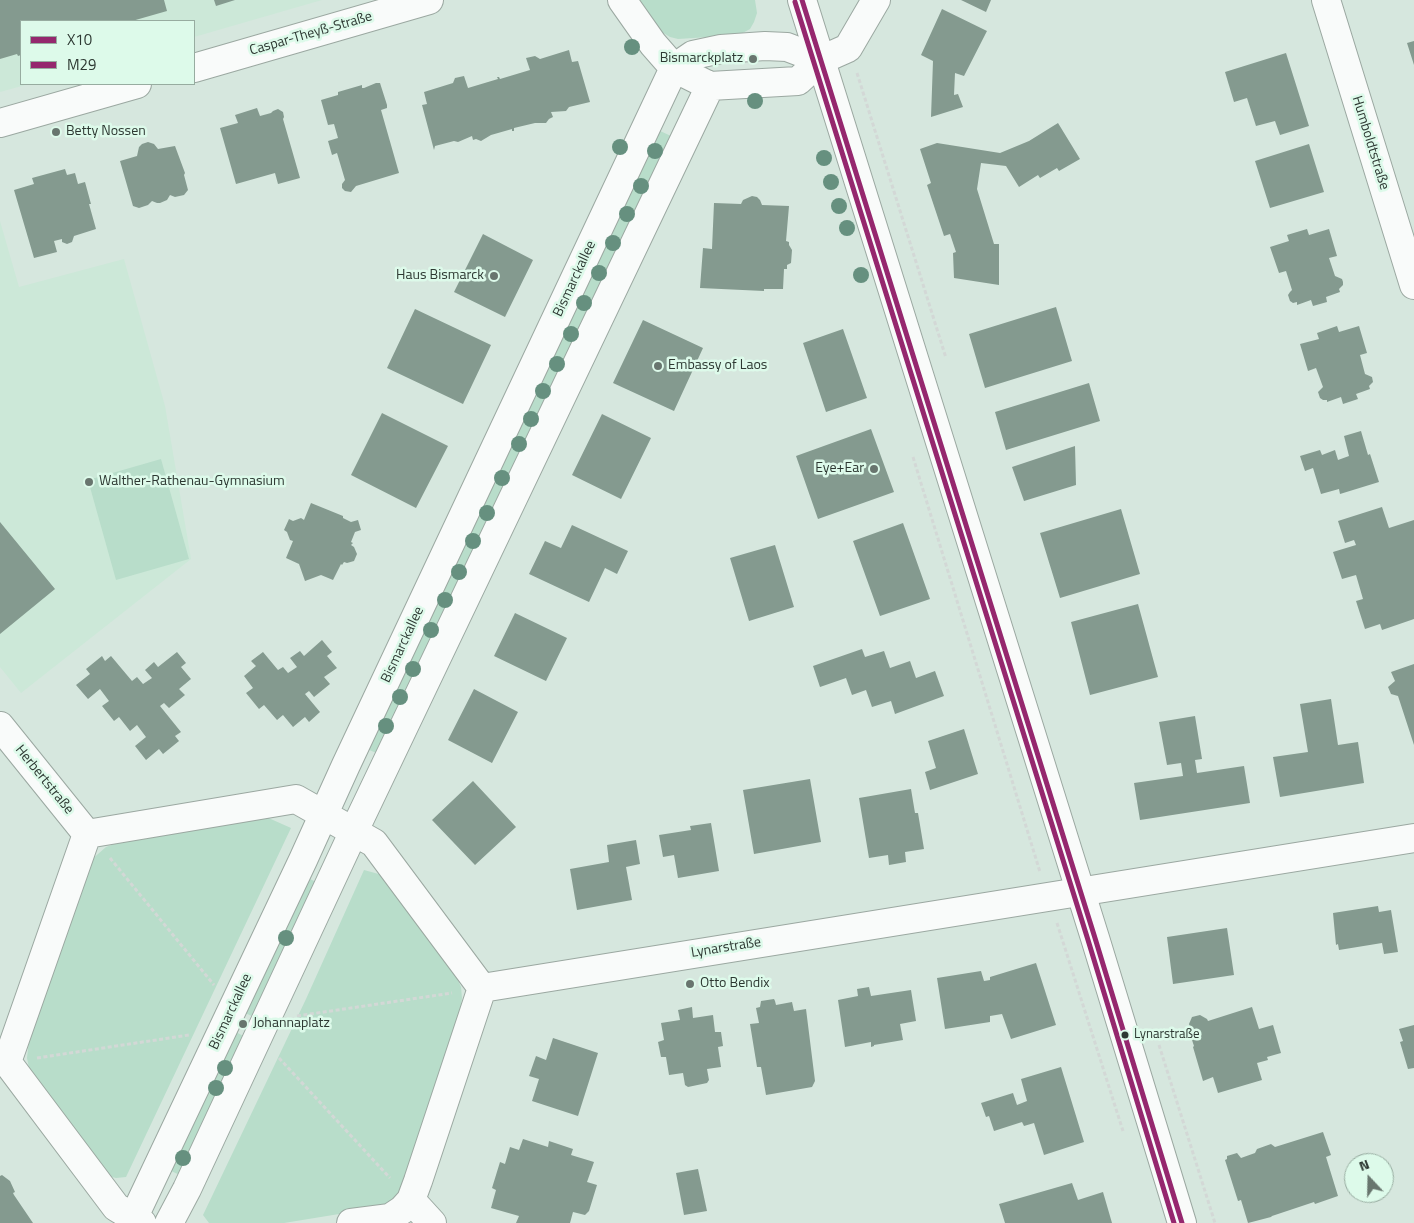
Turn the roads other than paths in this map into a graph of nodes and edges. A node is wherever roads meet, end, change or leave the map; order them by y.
1 (429, 0) edge
2 (622, 0) edge
3 (802, 0) edge
4 (876, 0) edge
5 (1326, 0) edge
6 (821, 60) junction
7 (195, 68) edge
8 (674, 68) junction
9 (134, 85) edge
10 (710, 86) junction
11 (0, 123) edge
12 (1414, 285) edge
13 (0, 726) edge
14 (324, 814) junction
15 (354, 831) junction
16 (1414, 838) edge
17 (96, 843) junction
18 (1080, 891) junction
19 (482, 988) junction
20 (3, 1063) edge
21 (411, 1200) junction
22 (135, 1222) edge
23 (169, 1223) edge
24 (351, 1223) edge
25 (432, 1223) edge
26 (1182, 1223) edge

1 - 7 street, Caspar-Theyß-Straße
2 - 8 street
3 - 6 street
4 - 6 street
5 - 12 street, Humboldtstraße
6 - 8 street
6 - 10 street
6 - 18 street
8 - 10 street
8 - 14 street, Bismarckallee
9 - 11 street
10 - 15 street
13 - 17 street, Herbertstraße
14 - 15 street
14 - 17 street
14 - 22 street, Bismarckallee
15 - 19 street
15 - 23 street
16 - 18 street, Lynarstraße
17 - 20 street
18 - 19 street, Lynarstraße
18 - 26 street
19 - 21 street
20 - 22 street
21 - 24 street
21 - 25 street

